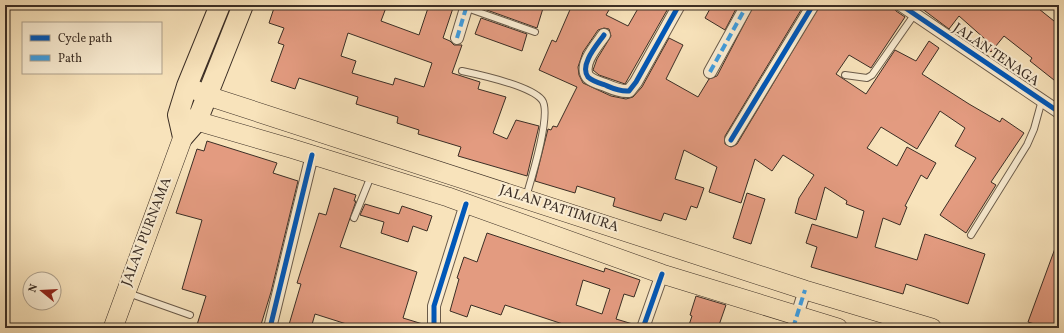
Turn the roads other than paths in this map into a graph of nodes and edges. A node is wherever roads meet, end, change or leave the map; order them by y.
1 (220, 5) edge
2 (243, 5) edge
3 (679, 5) edge
4 (747, 5) edge
5 (813, 5) edge
6 (900, 5) edge
7 (467, 7) edge
8 (914, 15) junction
9 (535, 32) dead end
10 (604, 35) dead end
11 (457, 38) dead end
12 (462, 71) dead end
13 (710, 72) dead end
14 (845, 75) dead end
15 (187, 86) junction
16 (208, 96) junction
17 (1042, 100) junction
18 (1057, 107) edge
19 (178, 115) junction
20 (197, 121) junction
21 (183, 137) junction
22 (730, 140) dead end
23 (312, 155) junction
24 (372, 175) junction
25 (526, 198) junction
26 (466, 204) junction
27 (354, 218) dead end
28 (971, 235) dead end
29 (662, 274) junction
30 (805, 290) junction
31 (125, 291) junction
32 (190, 316) dead end
33 (796, 322) edge
34 (645, 327) edge
35 (112, 328) edge
36 (270, 328) edge
37 (434, 328) edge
38 (838, 328) edge
39 (932, 328) edge

1 - 15 highway
2 - 16 highway
3 - 10 street
4 - 13 street
5 - 22 street
6 - 8 street, JALAN TENAGA
7 - 9 lane
7 - 11 street
8 - 14 lane
8 - 17 street, JALAN TENAGA
12 - 25 lane
15 - 16 main road, JALAN PATTIMURA
15 - 19 highway
16 - 20 highway
16 - 25 main road, JALAN PATTIMURA
17 - 18 street, JALAN TENAGA
17 - 28 lane
19 - 20 main road, JALAN PATTIMURA
19 - 21 highway
20 - 21 highway
20 - 23 main road, JALAN PATTIMURA
21 - 31 main road, JALAN PURNAMA
23 - 24 main road, JALAN PATTIMURA
23 - 36 street
24 - 26 main road, JALAN PATTIMURA
24 - 27 lane
25 - 30 main road, JALAN PATTIMURA
26 - 29 main road, JALAN PATTIMURA
26 - 37 street
29 - 33 main road, JALAN PATTIMURA
29 - 34 street
30 - 33 street
30 - 39 main road, JALAN PATTIMURA
31 - 32 lane
31 - 35 main road, JALAN PURNAMA
33 - 38 main road, JALAN PATTIMURA

